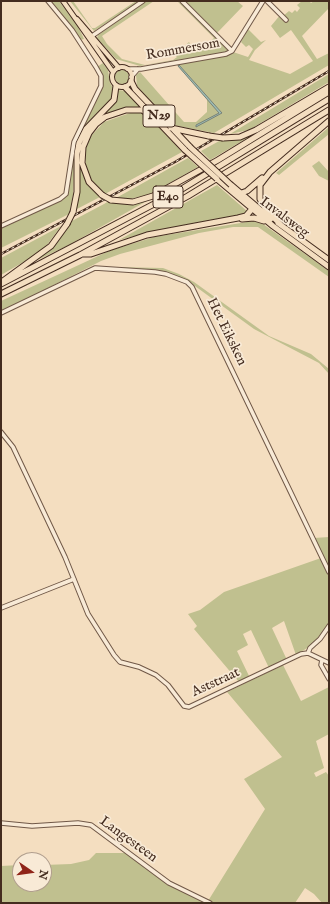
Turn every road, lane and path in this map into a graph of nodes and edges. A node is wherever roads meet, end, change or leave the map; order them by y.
1 (48, 1) edge
2 (63, 1) edge
3 (142, 1) edge
4 (182, 1) edge
5 (263, 1) edge
6 (266, 1) edge
7 (286, 20) dead end
8 (90, 37) junction
9 (81, 43) junction
10 (232, 51) junction
11 (119, 68) junction
12 (127, 69) junction
13 (138, 69) junction
14 (113, 72) junction
15 (131, 79) junction
16 (116, 86) junction
17 (125, 87) junction
18 (329, 87) edge
19 (329, 92) edge
20 (329, 99) edge
21 (329, 110) edge
22 (153, 117) junction
23 (329, 121) edge
24 (171, 128) junction
25 (188, 148) junction
26 (270, 172) junction
27 (228, 186) junction
28 (234, 194) junction
29 (241, 194) junction
30 (252, 206) junction
31 (238, 218) junction
32 (281, 225) junction
33 (1, 226) edge
34 (273, 226) junction
35 (80, 255) junction
36 (329, 260) edge
37 (329, 267) edge
38 (1, 284) edge
39 (1, 294) edge
40 (1, 313) edge
41 (1, 432) edge
42 (329, 572) edge
43 (74, 579) junction
44 (1, 608) edge
45 (329, 626) edge
46 (308, 653) junction
47 (322, 660) junction
48 (329, 663) edge
49 (329, 679) edge
50 (1, 823) edge
51 (204, 902) edge
52 (210, 903) edge

1 - 9 street
2 - 8 main road
3 - 8 street
4 - 10 street, Rommersom
5 - 10 street, Rommersom
6 - 7 street
8 - 9 street
8 - 11 main road
8 - 14 main road
9 - 33 street
10 - 13 street, Rommersom
11 - 12 main road
11 - 14 main road
12 - 13 street, Rommersom
12 - 15 main road
13 - 15 street, Rommersom
14 - 16 main road
15 - 17 main road
15 - 24 highway, N29
16 - 17 main road
16 - 38 highway, bridge
17 - 22 highway, N29
18 - 24 highway, bridge
19 - 22 highway, bridge
20 - 38 highway, E40
21 - 35 highway, E40
22 - 25 highway, N29
23 - 26 highway
24 - 25 highway, N29
25 - 27 highway, N29, bridge
26 - 29 highway
26 - 32 highway
27 - 28 highway, Invalsweg / N29
27 - 29 highway, Invalsweg / N29
28 - 29 highway
28 - 30 highway, Invalsweg / N29
29 - 30 highway, Invalsweg / N29
30 - 31 highway
30 - 32 highway, Invalsweg / N29
30 - 34 highway, Invalsweg / N29
31 - 34 highway
31 - 35 highway
32 - 36 highway, Invalsweg / N29
34 - 37 highway, Invalsweg / N29
35 - 39 highway, E40
40 - 42 street, Het Eiksken
41 - 43 street, Aststraat
43 - 44 street
43 - 46 street, Aststraat
45 - 46 street
46 - 47 street
47 - 48 street
47 - 49 street
50 - 51 street, Langesteen
51 - 52 street, Langesteen

